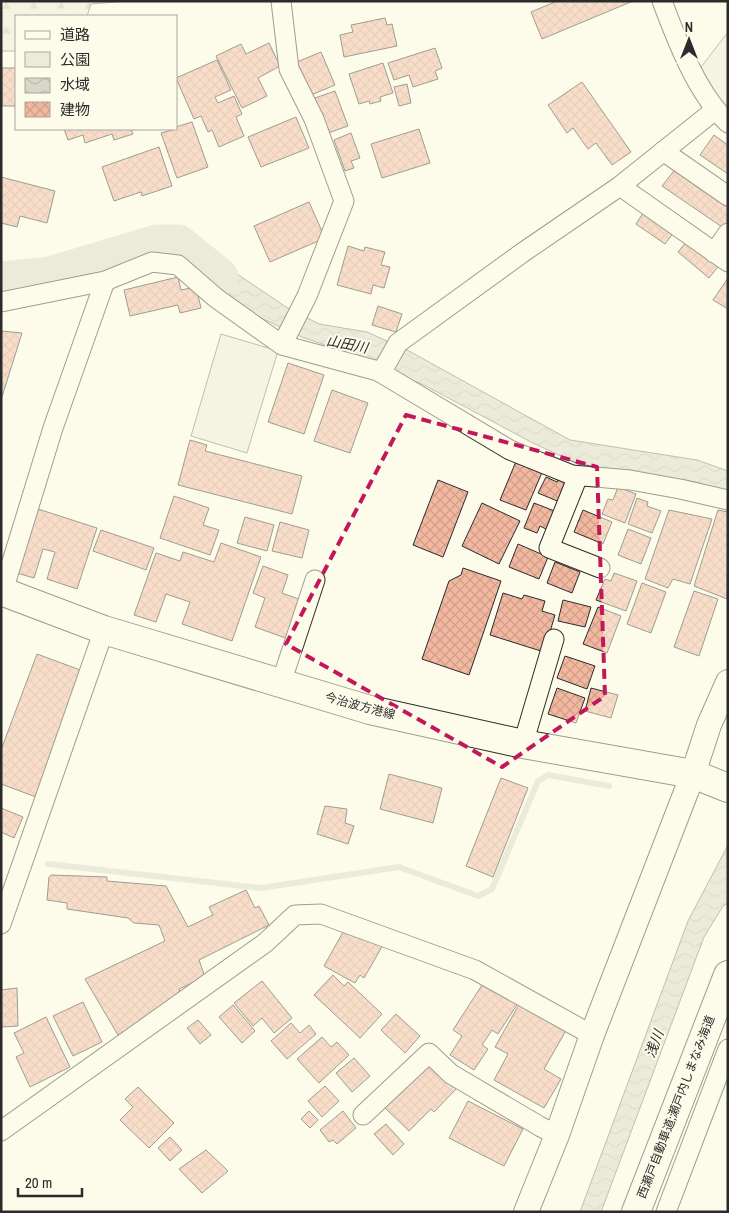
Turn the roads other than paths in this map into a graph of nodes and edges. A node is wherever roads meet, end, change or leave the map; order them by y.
1 (280, 1) edge
2 (662, 1) edge
3 (721, 116) edge
4 (663, 151) junction
5 (620, 186) junction
6 (728, 196) edge
7 (728, 233) edge
8 (721, 257) edge
9 (104, 281) junction
10 (1, 302) edge
11 (282, 345) junction
12 (381, 373) junction
13 (578, 476) junction
14 (728, 500) edge
15 (600, 568) dead end
16 (315, 580) dead end
17 (2, 591) edge
18 (104, 630) junction
19 (554, 638) dead end
20 (728, 682) edge
21 (281, 683) junction
22 (523, 744) junction
23 (693, 774) junction
24 (728, 788) edge
25 (8, 885) edge
26 (1, 924) edge
27 (728, 975) edge
28 (592, 1035) junction
29 (728, 1049) edge
30 (363, 1115) dead end
31 (1, 1131) edge
32 (557, 1135) junction
33 (526, 1212) edge
34 (636, 1212) edge
35 (666, 1212) edge

1 - 11 street
2 - 3 street
3 - 4 street
4 - 5 street
4 - 6 street
5 - 8 street
5 - 12 street
7 - 8 street
9 - 10 street
9 - 11 street
9 - 17 street
11 - 12 street
12 - 13 street
13 - 14 street
13 - 15 street
16 - 21 street
17 - 18 main road, 今治波方港線
18 - 21 main road, 今治波方港線
18 - 25 street
19 - 22 street
20 - 23 street
21 - 22 main road, 今治波方港線
22 - 23 main road, 今治波方港線
23 - 24 main road, 今治波方港線
23 - 28 street
25 - 26 street
27 - 34 main road, 西瀬戸自動車道;瀬戸内しまなみ海道
28 - 31 street
28 - 32 street
29 - 35 street
30 - 32 street
32 - 33 street

